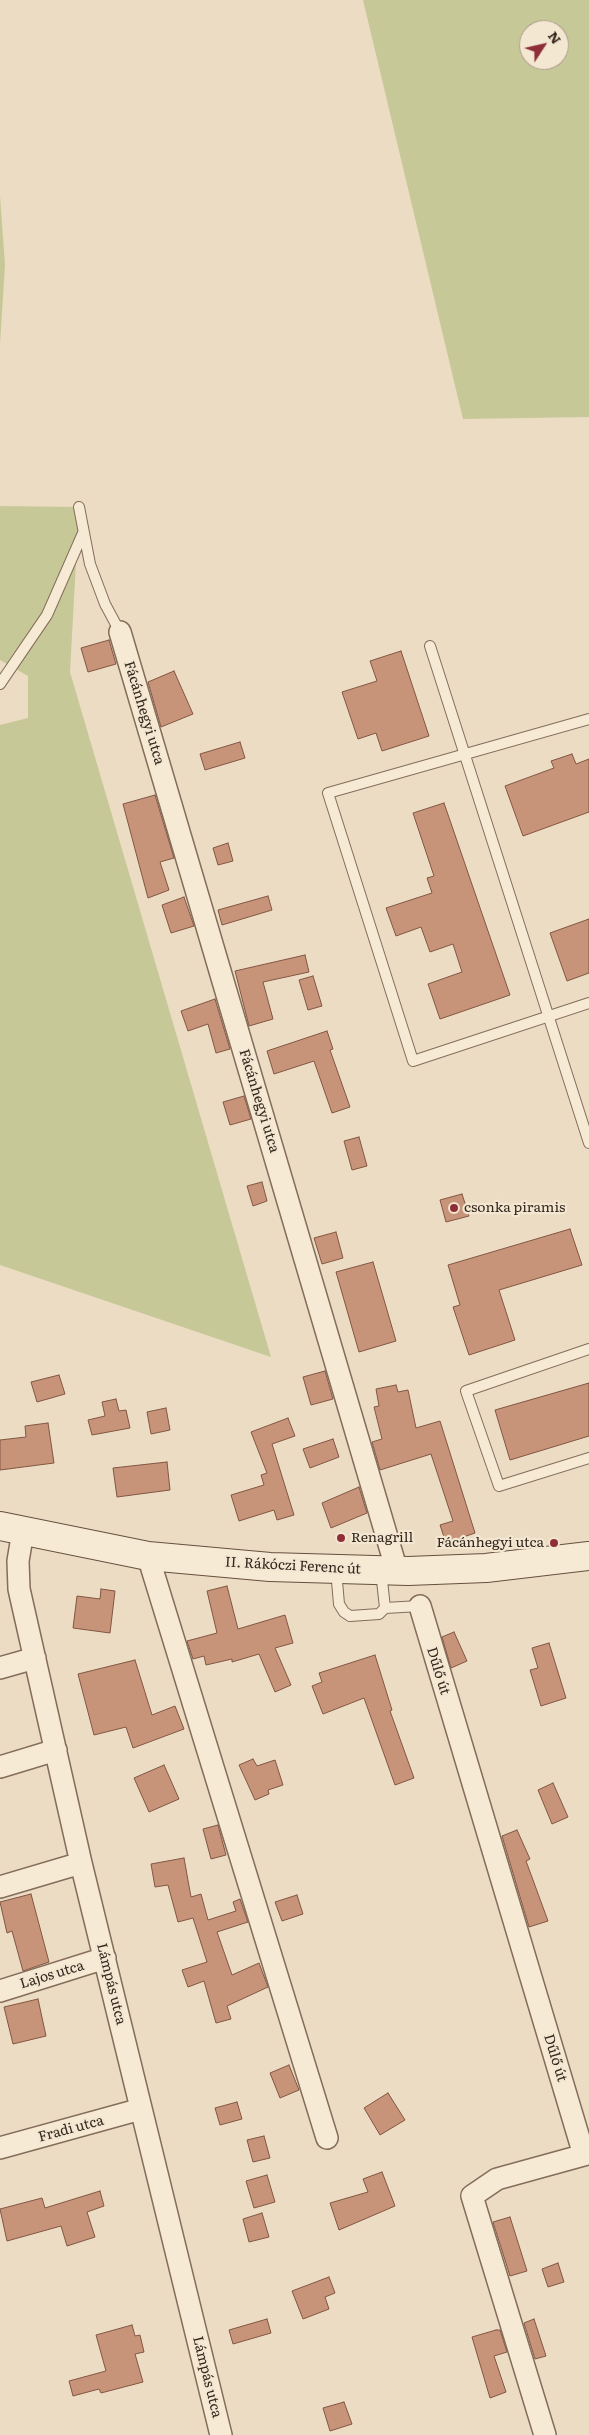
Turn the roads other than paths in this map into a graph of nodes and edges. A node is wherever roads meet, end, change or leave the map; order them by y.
1 (79, 507) dead end
2 (83, 533) junction
3 (120, 632) joint
4 (430, 646) dead end
5 (0, 684) edge
6 (589, 719) edge
7 (465, 754) junction
8 (589, 1003) edge
9 (548, 1016) junction
10 (589, 1143) edge
11 (589, 1349) edge
12 (589, 1458) edge
13 (12, 1528) edge
14 (148, 1556) junction
15 (589, 1556) edge
16 (336, 1569) junction
17 (389, 1570) junction
18 (420, 1606) joint
19 (385, 1608) junction
20 (35, 1658) junction
21 (0, 1668) edge
22 (56, 1750) junction
23 (0, 1767) edge
24 (81, 1862) junction
25 (0, 1887) edge
26 (105, 1958) junction
27 (0, 1991) edge
28 (141, 2109) junction
29 (326, 2138) dead end
30 (0, 2148) edge
31 (221, 2435) edge
32 (545, 2435) edge

1 - 2 lane
2 - 3 lane
2 - 5 lane
3 - 17 street, Fácánhegyi utca
4 - 7 lane
6 - 7 lane
7 - 9 lane
7 - 9 lane
8 - 9 lane
9 - 10 lane
11 - 12 lane
13 - 14 main road, II. Rákóczi Ferenc út
13 - 20 street, Lámpás utca
14 - 16 main road, II. Rákóczi Ferenc út
14 - 29 street
15 - 17 main road, II. Rákóczi Ferenc út
16 - 17 main road, II. Rákóczi Ferenc út
16 - 19 lane
17 - 19 lane
18 - 19 lane
18 - 32 street, Dűlő út
20 - 21 street
20 - 22 street, Lámpás utca
22 - 23 street
22 - 24 street, Lámpás utca
24 - 25 street
24 - 26 street, Lámpás utca
26 - 27 street, Lajos utca
26 - 28 street, Lámpás utca
28 - 30 street, Fradi utca
28 - 31 street, Lámpás utca

